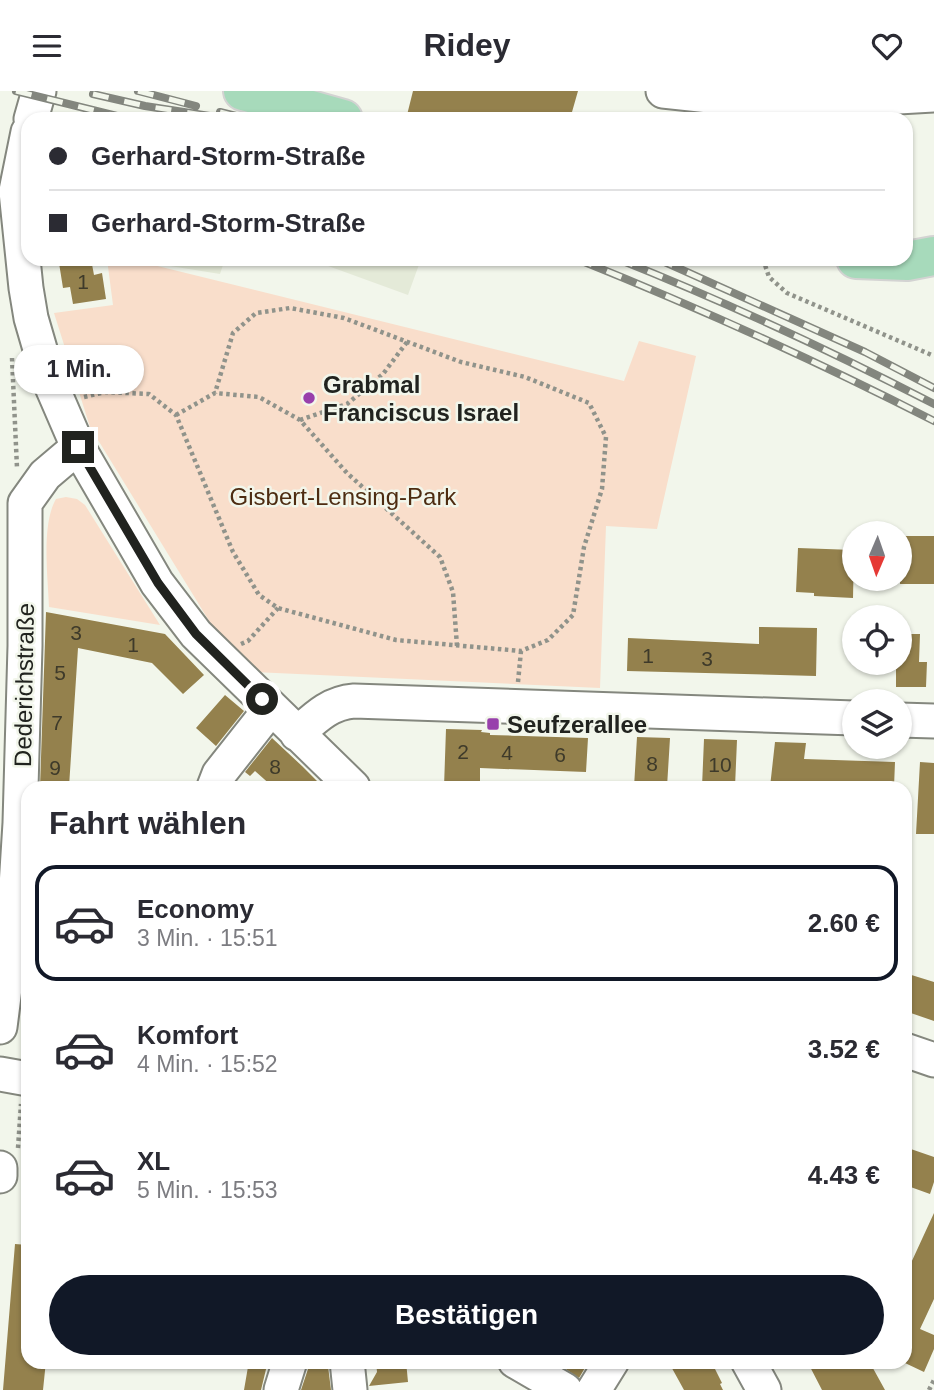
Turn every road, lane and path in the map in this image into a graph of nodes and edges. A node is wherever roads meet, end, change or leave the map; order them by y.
1 (39, 91) edge
2 (243, 91) edge
3 (663, 91) edge
4 (934, 95) edge
5 (33, 112) edge
6 (319, 112) edge
7 (21, 166) edge
8 (9, 208) edge
9 (934, 256) edge
10 (913, 260) edge
11 (765, 266) edge
12 (407, 342) junction
13 (12, 351) dead end
14 (934, 356) edge
15 (215, 393) junction
16 (60, 404) junction
17 (176, 415) junction
18 (300, 420) junction
19 (78, 447) junction
20 (25, 503) junction
21 (278, 608) junction
22 (457, 646) junction
23 (217, 655) junction
24 (271, 708) junction
25 (842, 718) edge
26 (912, 720) edge
27 (934, 721) edge
28 (297, 734) junction
29 (21, 781) edge
30 (216, 781) edge
31 (347, 781) edge
32 (21, 788) edge
33 (0, 1027) edge
34 (912, 1052) edge
35 (934, 1060) edge
36 (17, 1078) edge
37 (0, 1169) edge
38 (0, 1176) edge
39 (288, 1369) edge
40 (348, 1369) edge
41 (529, 1369) edge
42 (607, 1369) edge
43 (752, 1369) edge
44 (934, 1380) edge
45 (281, 1390) edge
46 (350, 1390) edge
47 (565, 1390) edge
48 (594, 1390) edge
49 (764, 1390) edge
50 (929, 1390) edge

1 - 5 street
2 - 6 main road
3 - 4 street
7 - 8 street
8 - 16 street
9 - 10 main road
11 - 14 path
12 - 15 path
12 - 18 path
12 - 22 path
13 - 20 path
15 - 17 path
15 - 18 path
16 - 17 path
16 - 19 street
17 - 21 path
18 - 22 path
19 - 20 street
19 - 23 street
20 - 29 street, Dederichstraße
21 - 22 path
21 - 23 path
23 - 24 street
24 - 28 street
24 - 30 street
25 - 28 street
26 - 27 street
28 - 31 street
32 - 33 street, Dederichstraße
34 - 35 street
36 - 37 path
37 - 38 street
39 - 45 street
40 - 46 street
41 - 47 street
42 - 48 street
43 - 49 street
44 - 50 path

